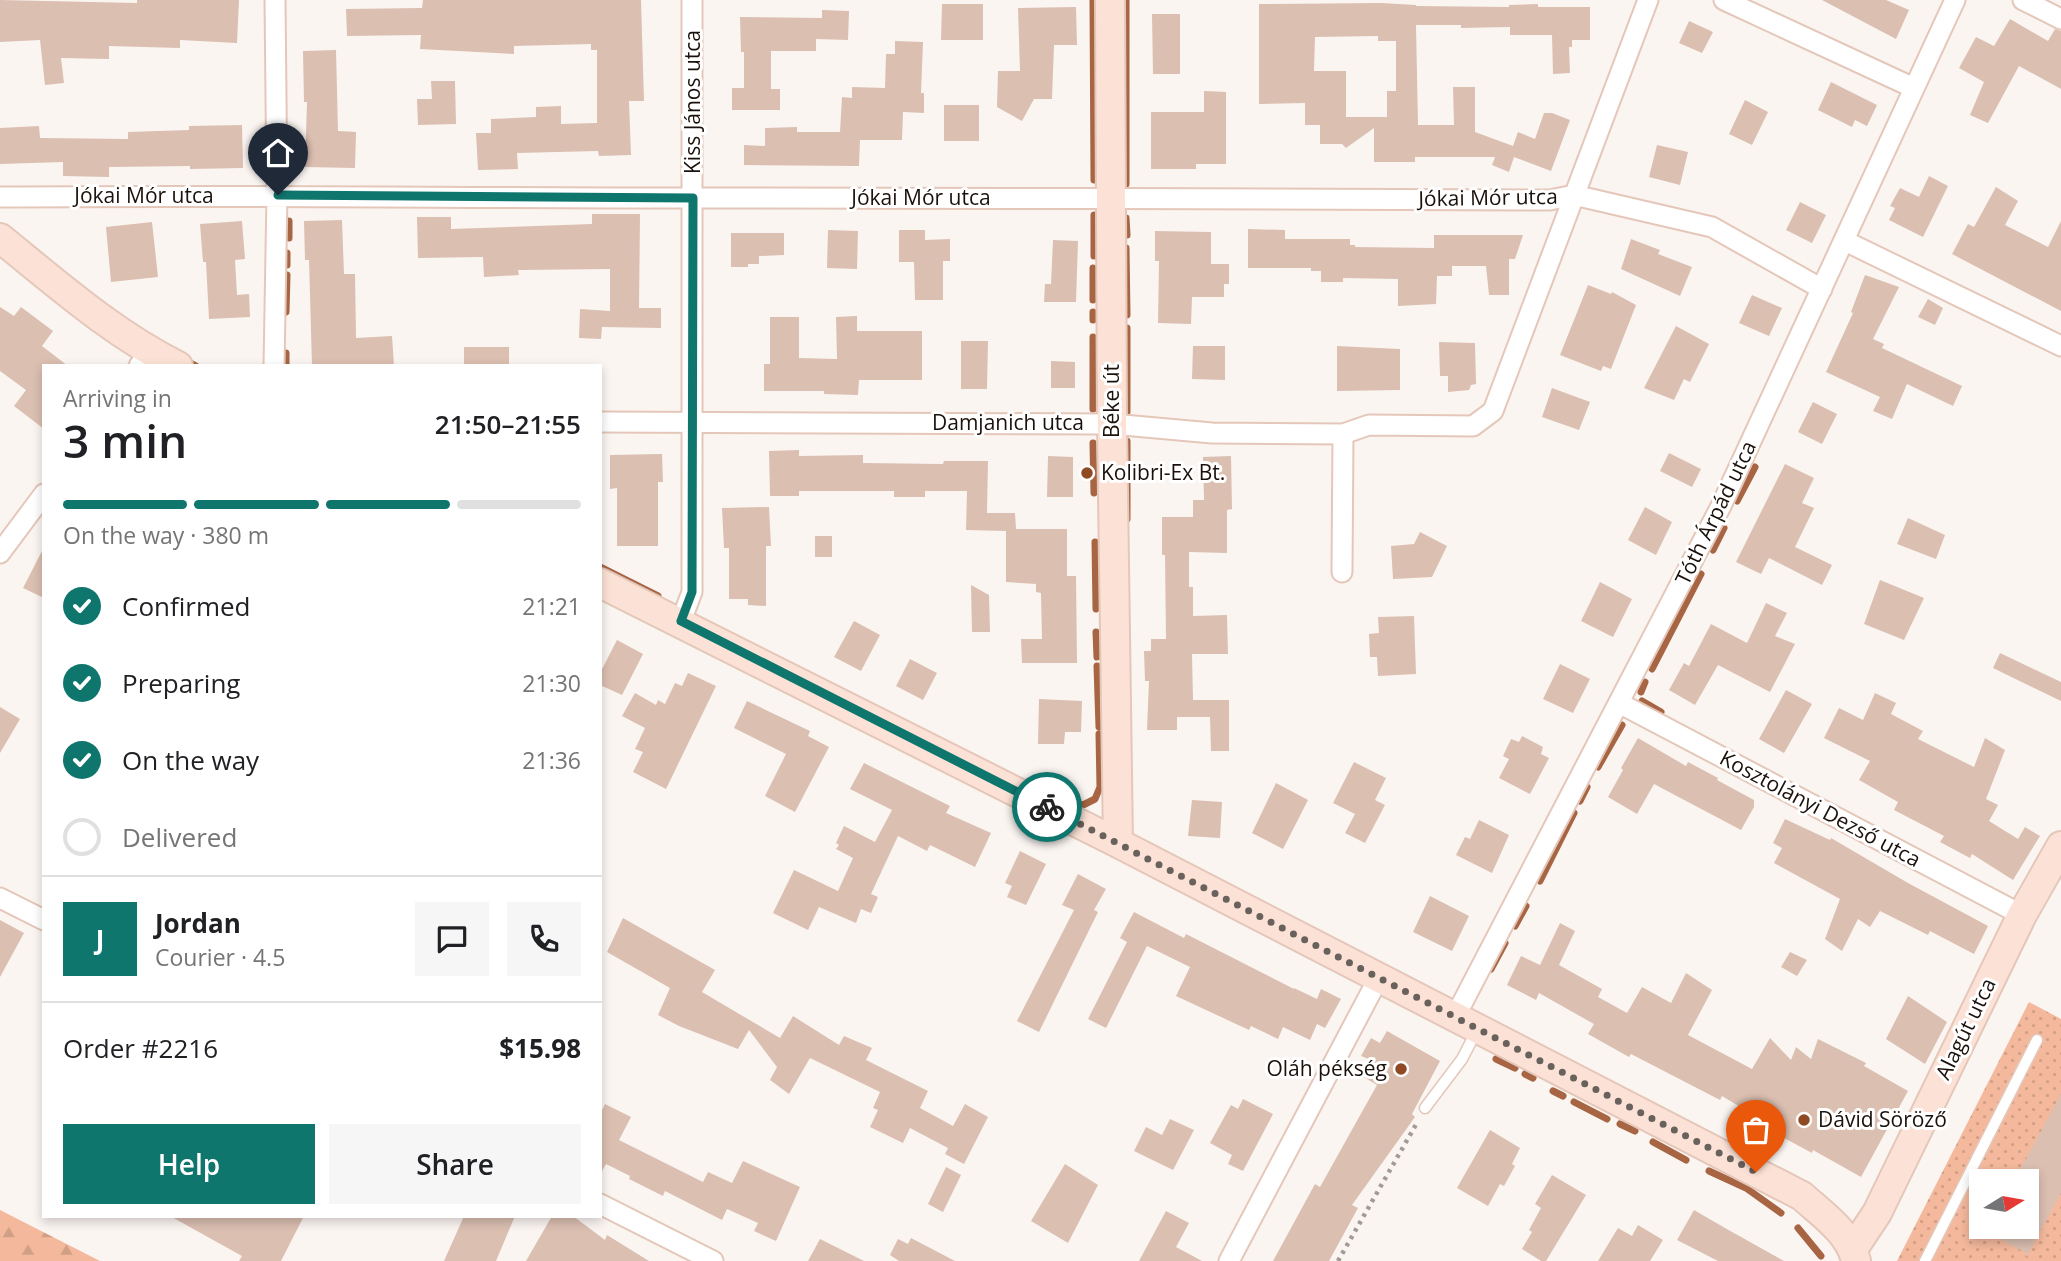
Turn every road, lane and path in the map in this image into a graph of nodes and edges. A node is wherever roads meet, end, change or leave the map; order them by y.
1 (275, 0) edge
2 (692, 0) edge
3 (1110, 0) edge
4 (1648, 0) edge
5 (1724, 0) edge
6 (1955, 0) edge
7 (2023, 0) edge
8 (2061, 19) edge
9 (1914, 88) junction
10 (278, 195) junction
11 (1574, 195) junction
12 (0, 197) edge
13 (1111, 197) junction
14 (693, 198) junction
15 (0, 238) edge
16 (1845, 241) junction
17 (1822, 289) junction
18 (2061, 346) edge
19 (144, 359) edge
20 (168, 364) edge
21 (274, 364) edge
22 (602, 422) edge
23 (693, 422) junction
24 (1112, 424) junction
25 (1343, 434) junction
26 (42, 497) edge
27 (0, 553) edge
28 (1342, 572) dead end
29 (602, 584) edge
30 (681, 621) junction
31 (1619, 703) junction
32 (1118, 843) junction
33 (2061, 846) edge
34 (0, 898) edge
35 (2022, 915) junction
36 (42, 919) edge
37 (1378, 979) junction
38 (1467, 1022) junction
39 (2037, 1041) dead end
40 (1425, 1108) joint
41 (602, 1205) edge
42 (1855, 1255) edge
43 (713, 1261) edge
44 (1229, 1261) edge
45 (1338, 1261) edge
46 (1925, 1261) edge

1 - 10 street
2 - 14 street, Kiss János utca
3 - 13 street, Béke út
4 - 11 street
5 - 9 street
6 - 9 street, Tóth Árpád utca
7 - 8 street
9 - 16 street, Tóth Árpád utca
10 - 12 street, Jókai Mór utca
10 - 14 street, Jókai Mór utca
10 - 21 street
11 - 13 street, Jókai Mór utca
11 - 17 street, Jókai Mór utca
11 - 25 street, Damjanich utca
13 - 14 street, Jókai Mór utca
13 - 24 street, Béke út
14 - 23 street, Kiss János utca
15 - 19 street
16 - 17 street, Tóth Árpád utca
16 - 18 street
17 - 31 street, Tóth Árpád utca
19 - 20 street
22 - 23 street, Damjanich utca
23 - 24 street, Damjanich utca
23 - 30 street, Kiss János utca
24 - 25 street, Damjanich utca
24 - 32 street, Béke út
25 - 28 street
26 - 27 street
29 - 30 street
30 - 32 street
31 - 35 street, Kosztolányi Dezső utca
31 - 38 street, Tóth Árpád utca
32 - 37 street
33 - 35 street, Alagút utca
34 - 36 street
35 - 42 street, Alagút utca
37 - 38 street
37 - 44 street
38 - 40 lane
38 - 42 street
39 - 46 lane
40 - 45 path
41 - 43 street

